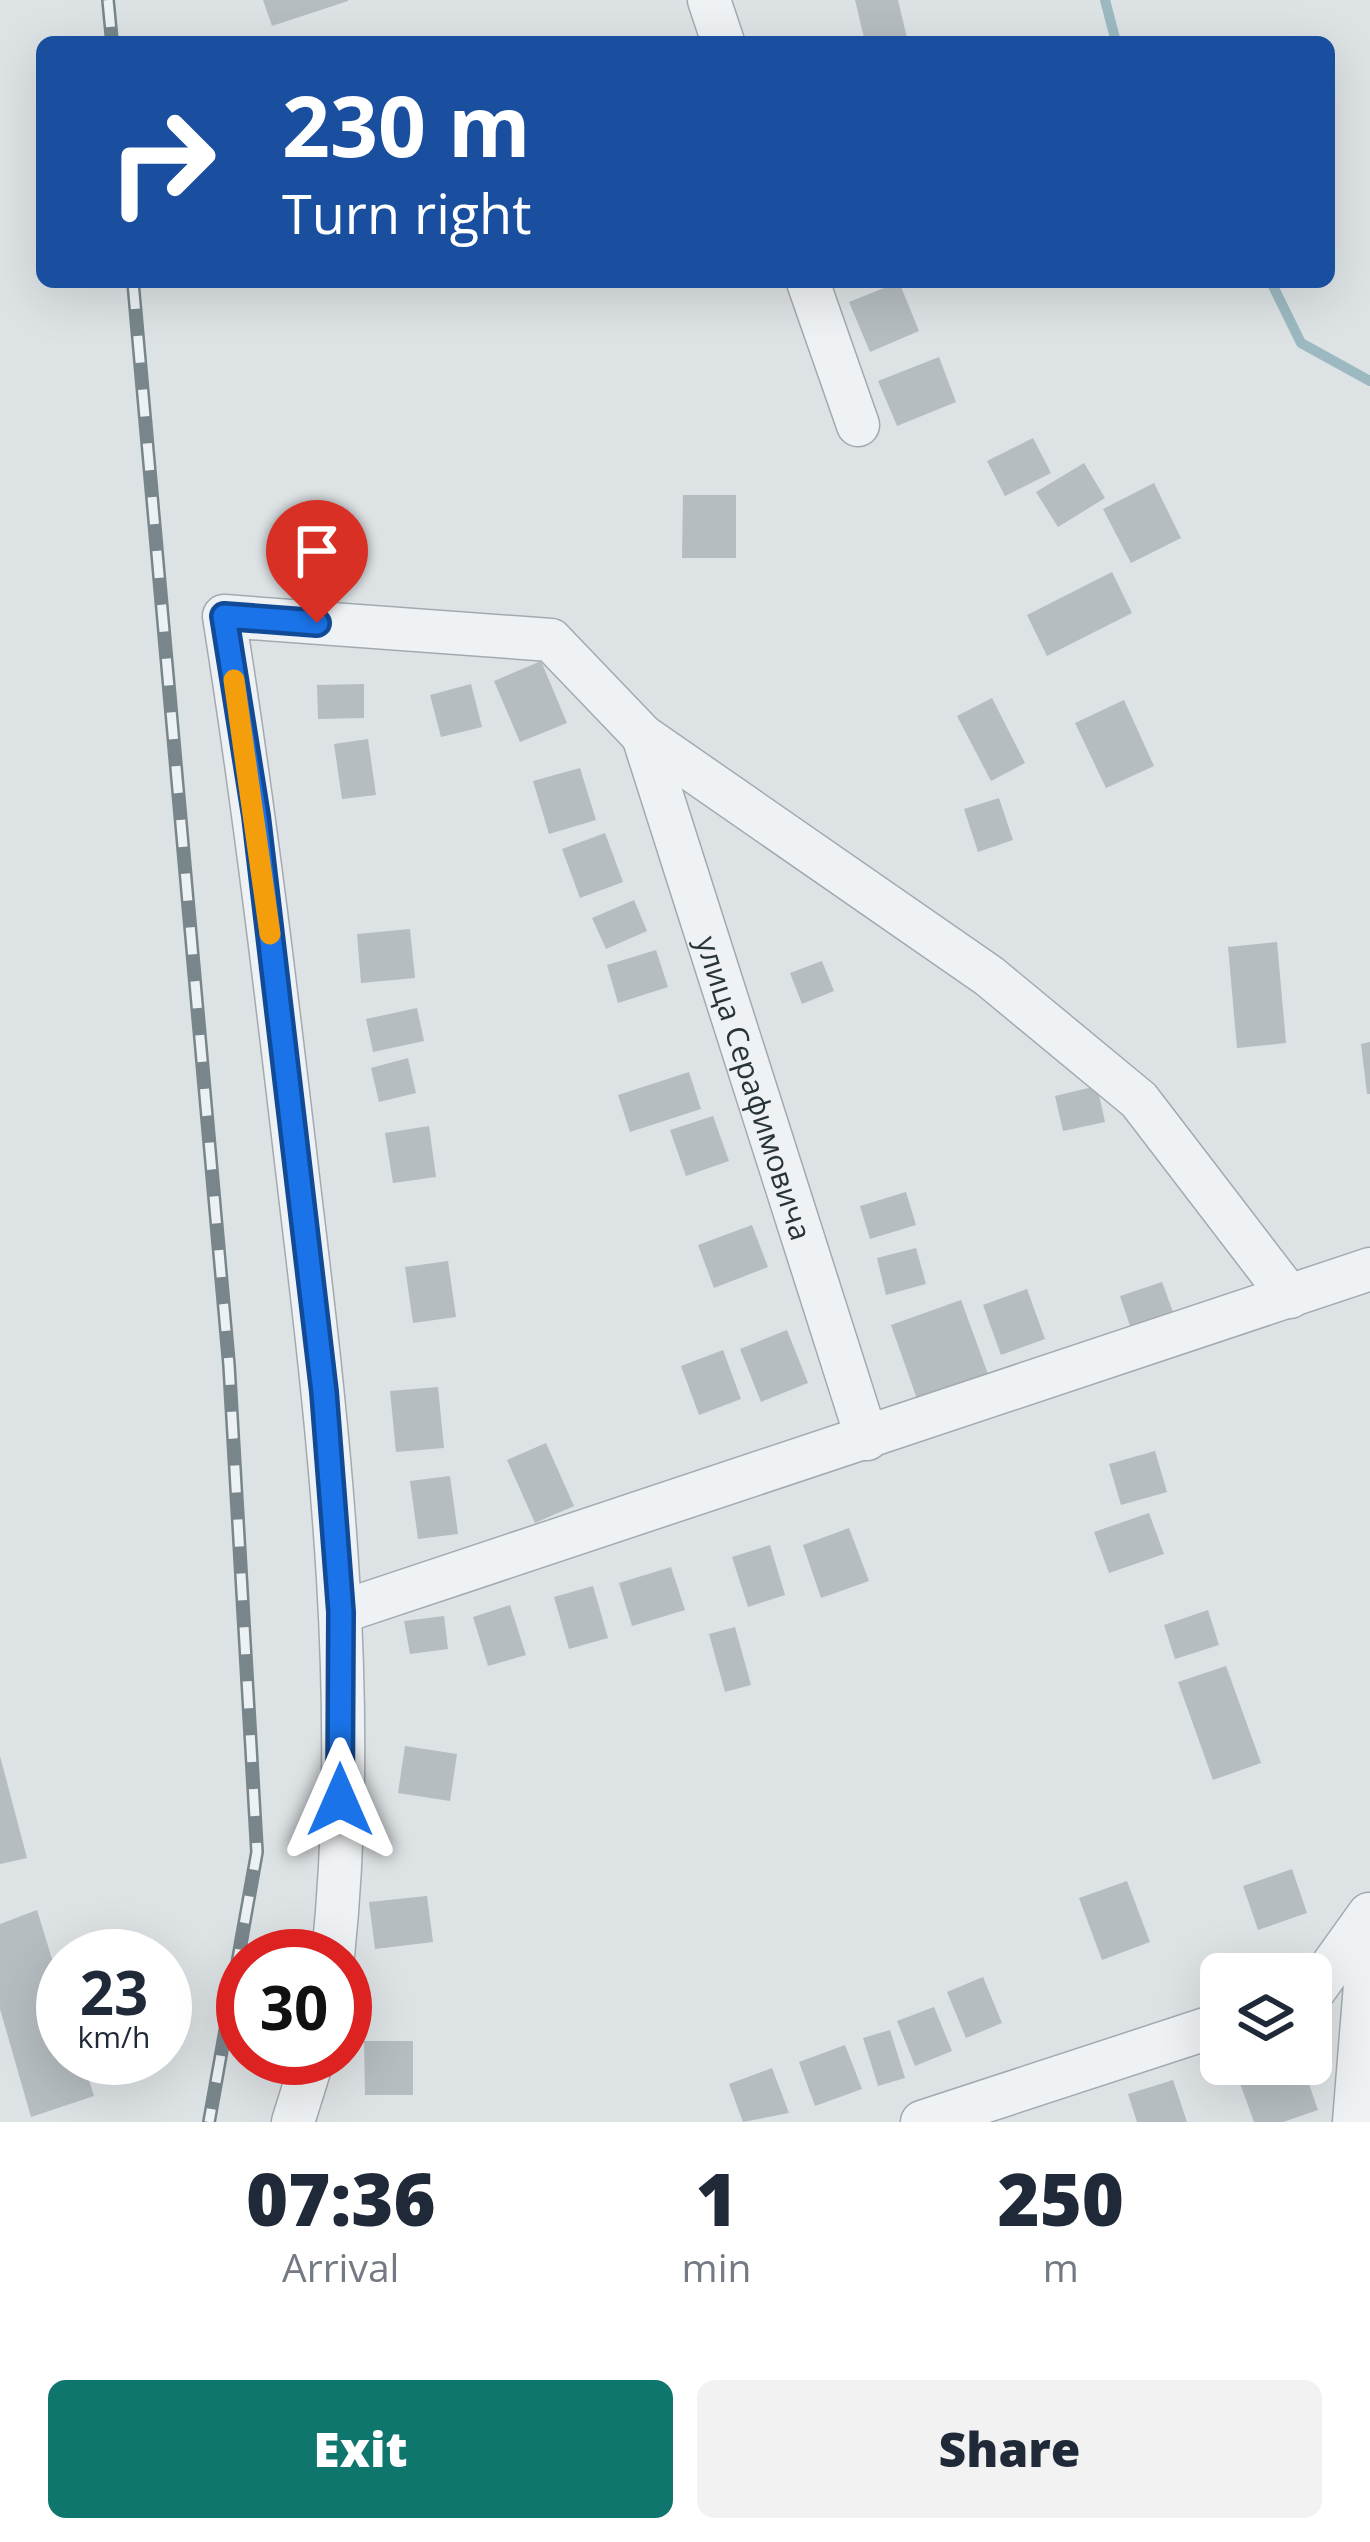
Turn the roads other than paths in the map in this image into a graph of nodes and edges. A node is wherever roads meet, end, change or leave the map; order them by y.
1 (709, 0) edge
2 (721, 36) edge
3 (810, 288) edge
4 (858, 425) dead end
5 (643, 736) junction
6 (1370, 1269) edge
7 (1290, 1297) junction
8 (867, 1439) junction
9 (341, 1612) junction
10 (1370, 1917) edge
11 (336, 1929) edge
12 (1332, 1967) edge
13 (1200, 2031) edge
14 (305, 2085) edge
15 (293, 2122) edge
16 (922, 2122) edge
17 (1354, 2122) edge

1 - 2 street
3 - 4 street
5 - 7 street
5 - 8 street, улица Серафимовича
5 - 9 street
6 - 7 street
7 - 8 street
8 - 9 street
9 - 11 street
10 - 12 street
10 - 17 street
13 - 16 street
14 - 15 street

